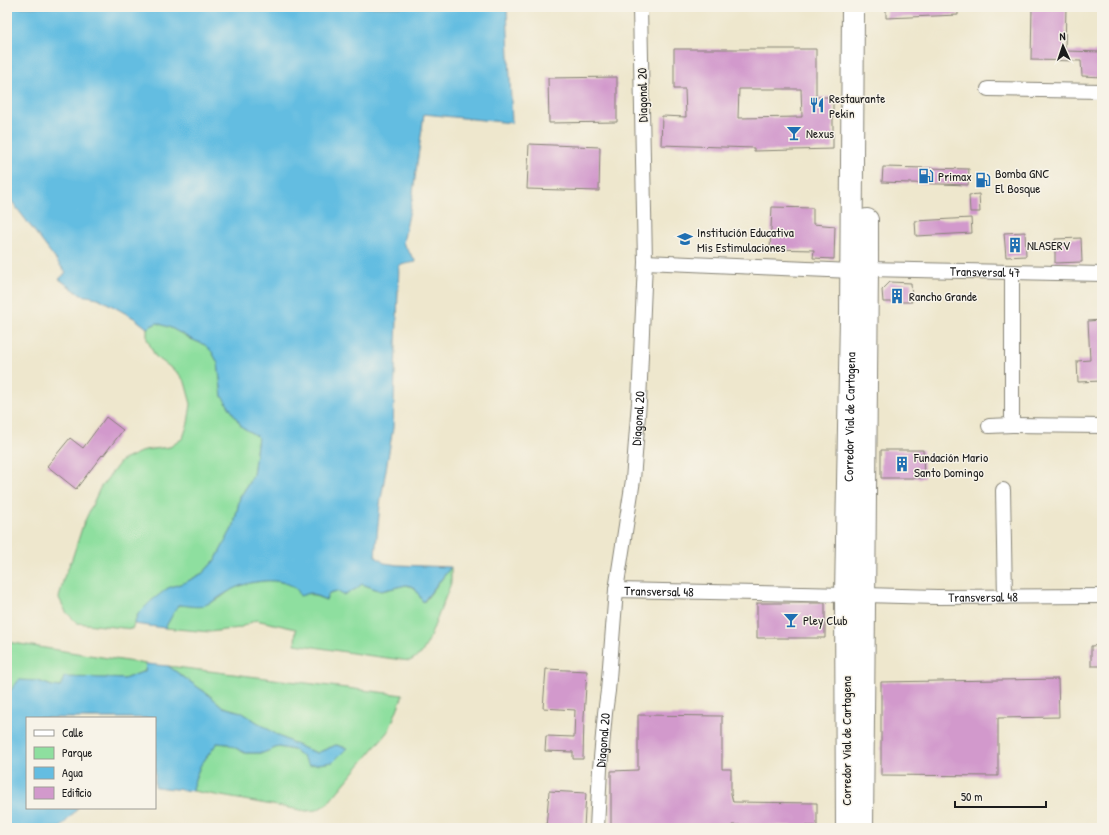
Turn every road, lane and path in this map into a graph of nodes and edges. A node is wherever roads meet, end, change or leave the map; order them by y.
1 (640, 7) edge
2 (853, 7) edge
3 (868, 7) edge
4 (988, 89) dead end
5 (1102, 91) edge
6 (645, 262) junction
7 (860, 270) junction
8 (1012, 272) junction
9 (1102, 274) edge
10 (1012, 425) junction
11 (989, 426) dead end
12 (1102, 426) edge
13 (1002, 490) dead end
14 (616, 590) junction
15 (855, 595) junction
16 (1102, 596) edge
17 (1005, 597) junction
18 (597, 828) edge
19 (847, 828) edge
20 (862, 828) edge

1 - 6 street, Diagonal 20
2 - 7 main road, Corredor Vial de Cartagena
3 - 7 main road, Corredor Vial de Cartagena
4 - 5 street
6 - 7 street, Transversal 47
6 - 14 street, Diagonal 20
7 - 8 street, Transversal 47
7 - 15 main road, Corredor Vial de Cartagena
8 - 9 street, Transversal 47
8 - 10 street
10 - 11 street
10 - 12 street
13 - 17 street
14 - 15 street, Transversal 48
14 - 18 street, Diagonal 20
15 - 17 street, Transversal 48
15 - 19 main road, Corredor Vial de Cartagena
15 - 20 main road, Corredor Vial de Cartagena
16 - 17 street, Transversal 48

